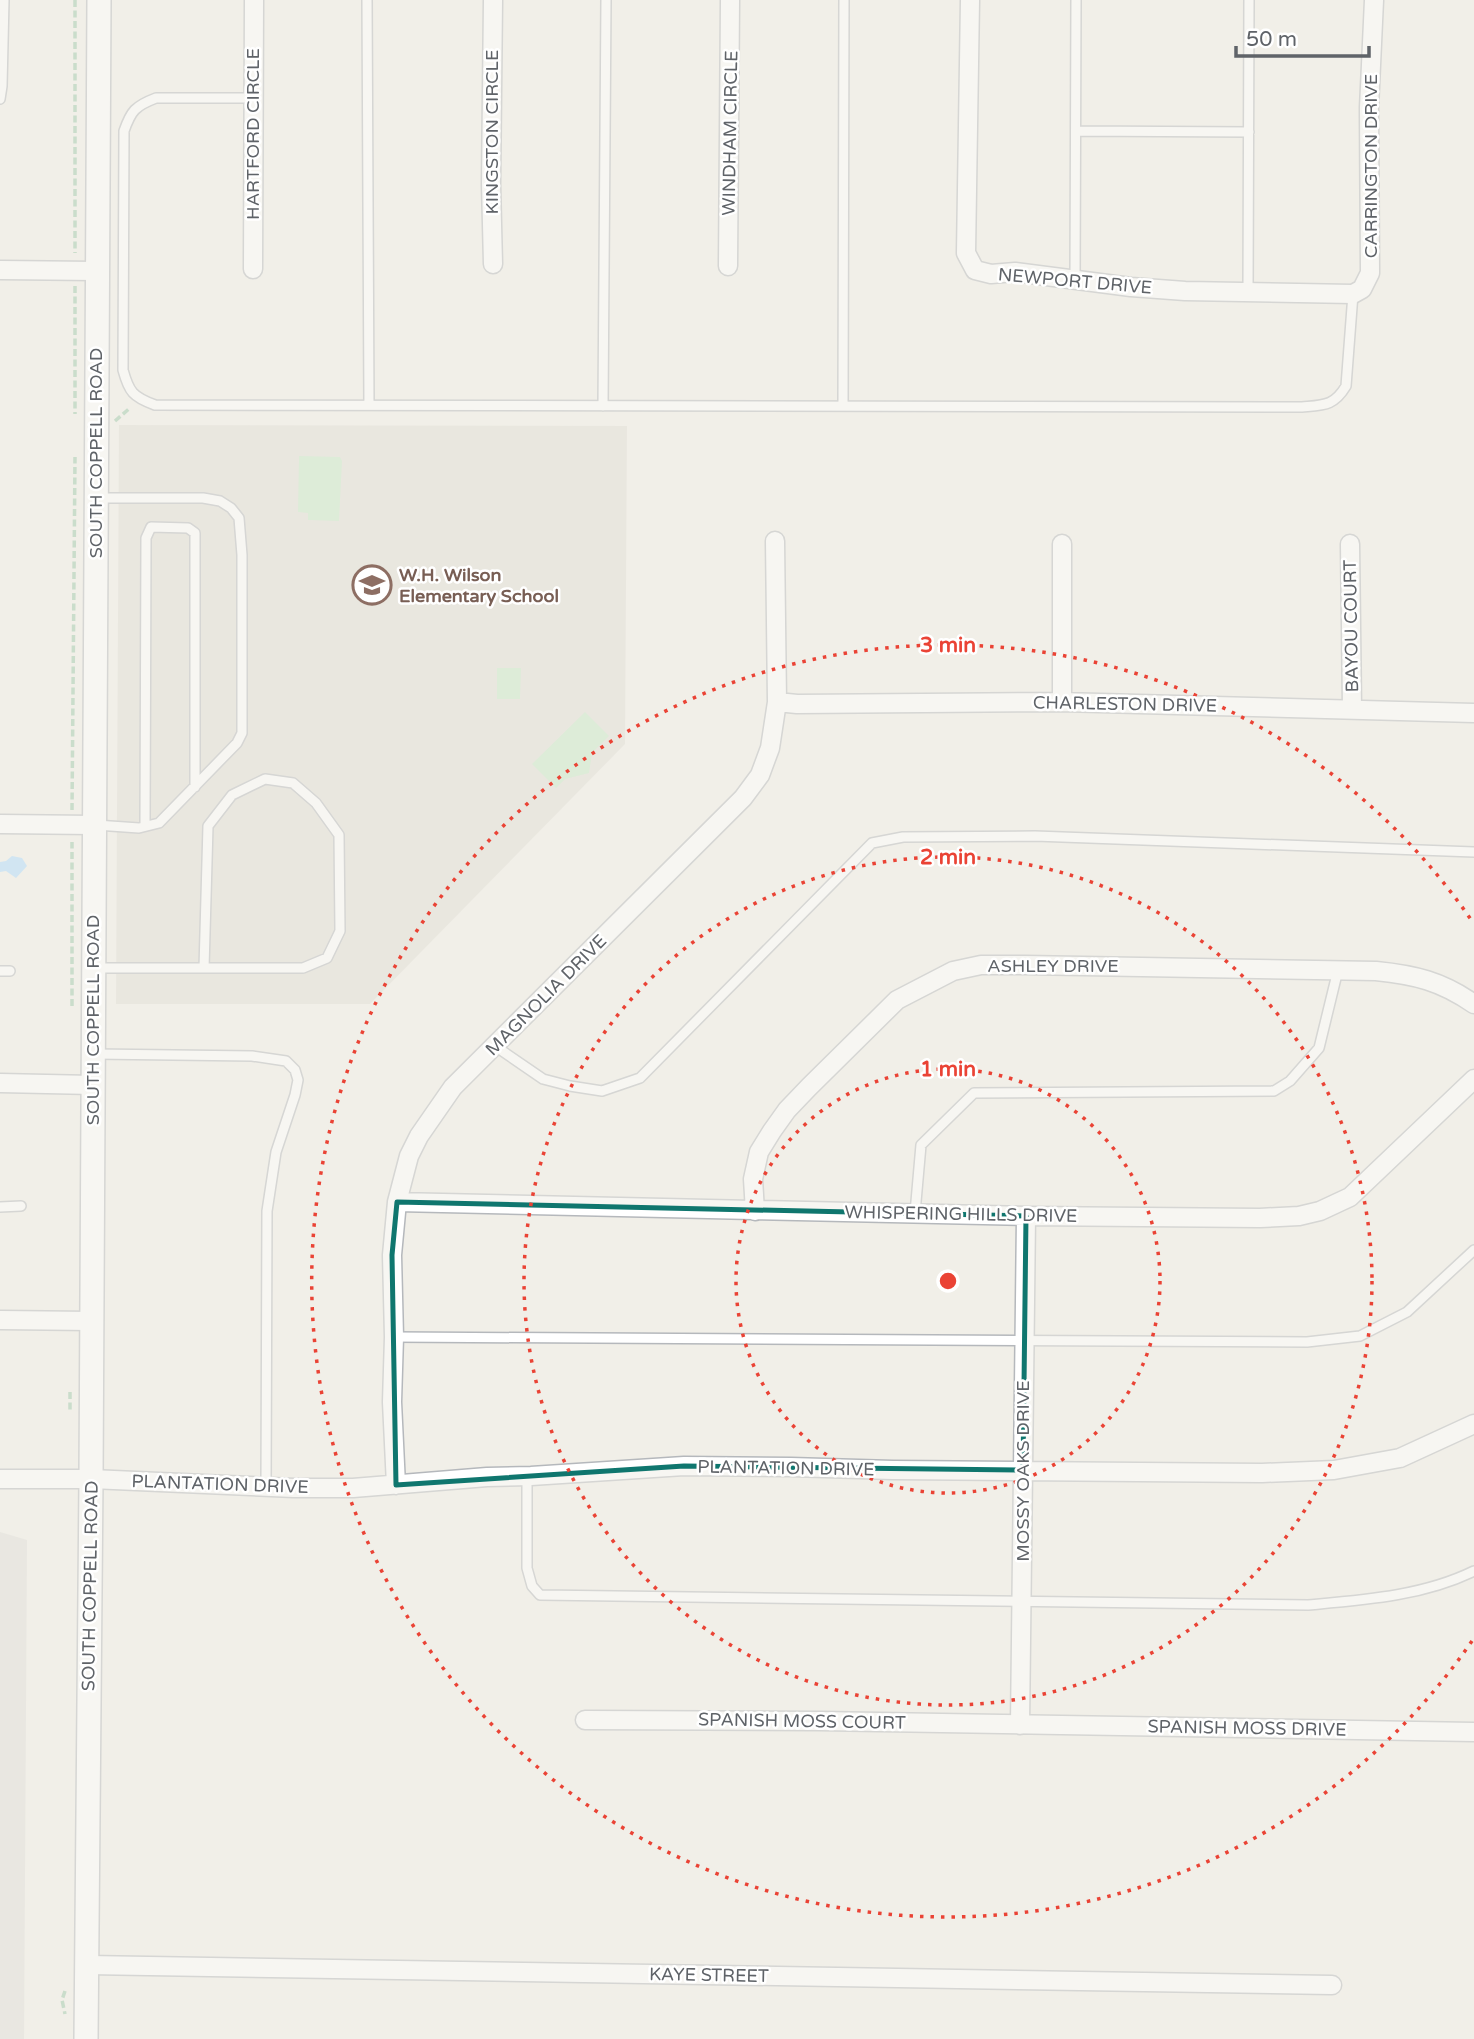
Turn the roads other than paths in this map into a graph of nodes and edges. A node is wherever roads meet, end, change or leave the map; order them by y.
1 (4, 0) edge
2 (99, 0) edge
3 (254, 0) edge
4 (367, 0) edge
5 (493, 0) edge
6 (606, 0) edge
7 (730, 0) edge
8 (844, 0) edge
9 (970, 0) edge
10 (1076, 0) edge
11 (1250, 0) edge
12 (1374, 0) edge
13 (254, 98) junction
14 (0, 99) edge
15 (1076, 131) junction
16 (1249, 132) junction
17 (493, 264) dead end
18 (728, 266) dead end
19 (253, 269) dead end
20 (0, 270) edge
21 (86, 271) junction
22 (1075, 280) junction
23 (1357, 291) junction
24 (1248, 292) junction
25 (369, 405) junction
26 (603, 406) junction
27 (843, 406) junction
28 (95, 498) junction
29 (775, 541) dead end
30 (1062, 544) dead end
31 (1350, 544) dead end
32 (777, 702) junction
33 (1062, 702) junction
34 (1353, 709) junction
35 (1474, 713) edge
36 (195, 787) junction
37 (0, 824) edge
38 (83, 825) junction
39 (145, 826) junction
40 (1474, 852) edge
41 (93, 968) junction
42 (204, 968) junction
43 (1338, 970) junction
44 (1474, 1004) edge
45 (495, 1046) junction
46 (93, 1054) junction
47 (1474, 1079) edge
48 (0, 1083) edge
49 (93, 1085) junction
50 (397, 1202) junction
51 (21, 1206) dead end
52 (0, 1207) edge
53 (755, 1211) junction
54 (915, 1213) junction
55 (1026, 1216) junction
56 (1474, 1250) edge
57 (0, 1320) edge
58 (92, 1321) junction
59 (394, 1337) junction
60 (1023, 1341) junction
61 (1474, 1424) edge
62 (1023, 1470) junction
63 (527, 1476) junction
64 (0, 1479) edge
65 (91, 1479) junction
66 (396, 1485) junction
67 (266, 1486) junction
68 (1474, 1572) edge
69 (1022, 1602) junction
70 (585, 1720) dead end
71 (1020, 1725) junction
72 (1474, 1732) edge
73 (87, 1965) junction
74 (1332, 1985) dead end
75 (86, 2039) edge

1 - 14 lane
2 - 21 street, SOUTH COPPELL ROAD
3 - 13 street, HARTFORD CIRCLE
4 - 25 lane
5 - 17 street, KINGSTON CIRCLE
6 - 26 lane
7 - 18 street, WINDHAM CIRCLE
8 - 27 lane
9 - 22 street, NEWPORT DRIVE
10 - 15 lane
11 - 16 lane
12 - 23 street, CARRINGTON DRIVE
13 - 19 street, HARTFORD CIRCLE
13 - 25 lane
15 - 16 lane
15 - 22 lane
16 - 24 lane
20 - 21 street
21 - 28 street, SOUTH COPPELL ROAD
22 - 24 street, NEWPORT DRIVE
23 - 24 street, NEWPORT DRIVE
23 - 27 lane
25 - 26 lane
26 - 27 lane
28 - 36 lane
28 - 38 street, SOUTH COPPELL ROAD
29 - 32 street, MAGNOLIA DRIVE
30 - 33 street
31 - 34 street, BAYOU COURT
32 - 33 street, CHARLESTON DRIVE
32 - 45 street, MAGNOLIA DRIVE
33 - 34 street, CHARLESTON DRIVE
34 - 35 street, CHARLESTON DRIVE
36 - 39 lane
36 - 39 lane
37 - 38 street
38 - 39 lane
38 - 41 street, SOUTH COPPELL ROAD
40 - 45 lane
41 - 42 lane
41 - 46 street, SOUTH COPPELL ROAD
42 - 42 lane
43 - 44 street, ASHLEY DRIVE
43 - 53 street, ASHLEY DRIVE
43 - 54 lane
45 - 50 street, MAGNOLIA DRIVE
46 - 49 street, SOUTH COPPELL ROAD
46 - 67 lane
47 - 55 street, WHISPERING HILLS DRIVE
48 - 49 street
49 - 58 street, SOUTH COPPELL ROAD
50 - 53 street, WHISPERING HILLS DRIVE
50 - 59 street, MAGNOLIA DRIVE
51 - 52 lane
53 - 54 street, WHISPERING HILLS DRIVE
54 - 55 street, WHISPERING HILLS DRIVE
55 - 60 street, MOSSY OAKS DRIVE
56 - 60 lane
57 - 58 street
58 - 65 street, SOUTH COPPELL ROAD
59 - 60 lane
59 - 66 street, MAGNOLIA DRIVE
60 - 62 street, MOSSY OAKS DRIVE
61 - 62 street, PLANTATION DRIVE
62 - 63 street, PLANTATION DRIVE
62 - 69 street, MOSSY OAKS DRIVE
63 - 66 street, PLANTATION DRIVE
63 - 69 lane
64 - 65 street, PLANTATION DRIVE
65 - 67 street, PLANTATION DRIVE
65 - 73 street, SOUTH COPPELL ROAD
66 - 67 street, PLANTATION DRIVE
68 - 69 lane
69 - 71 street, MOSSY OAKS DRIVE
70 - 71 street, SPANISH MOSS COURT
71 - 72 street, SPANISH MOSS DRIVE
73 - 74 street, KAYE STREET
73 - 75 street, SOUTH COPPELL ROAD

